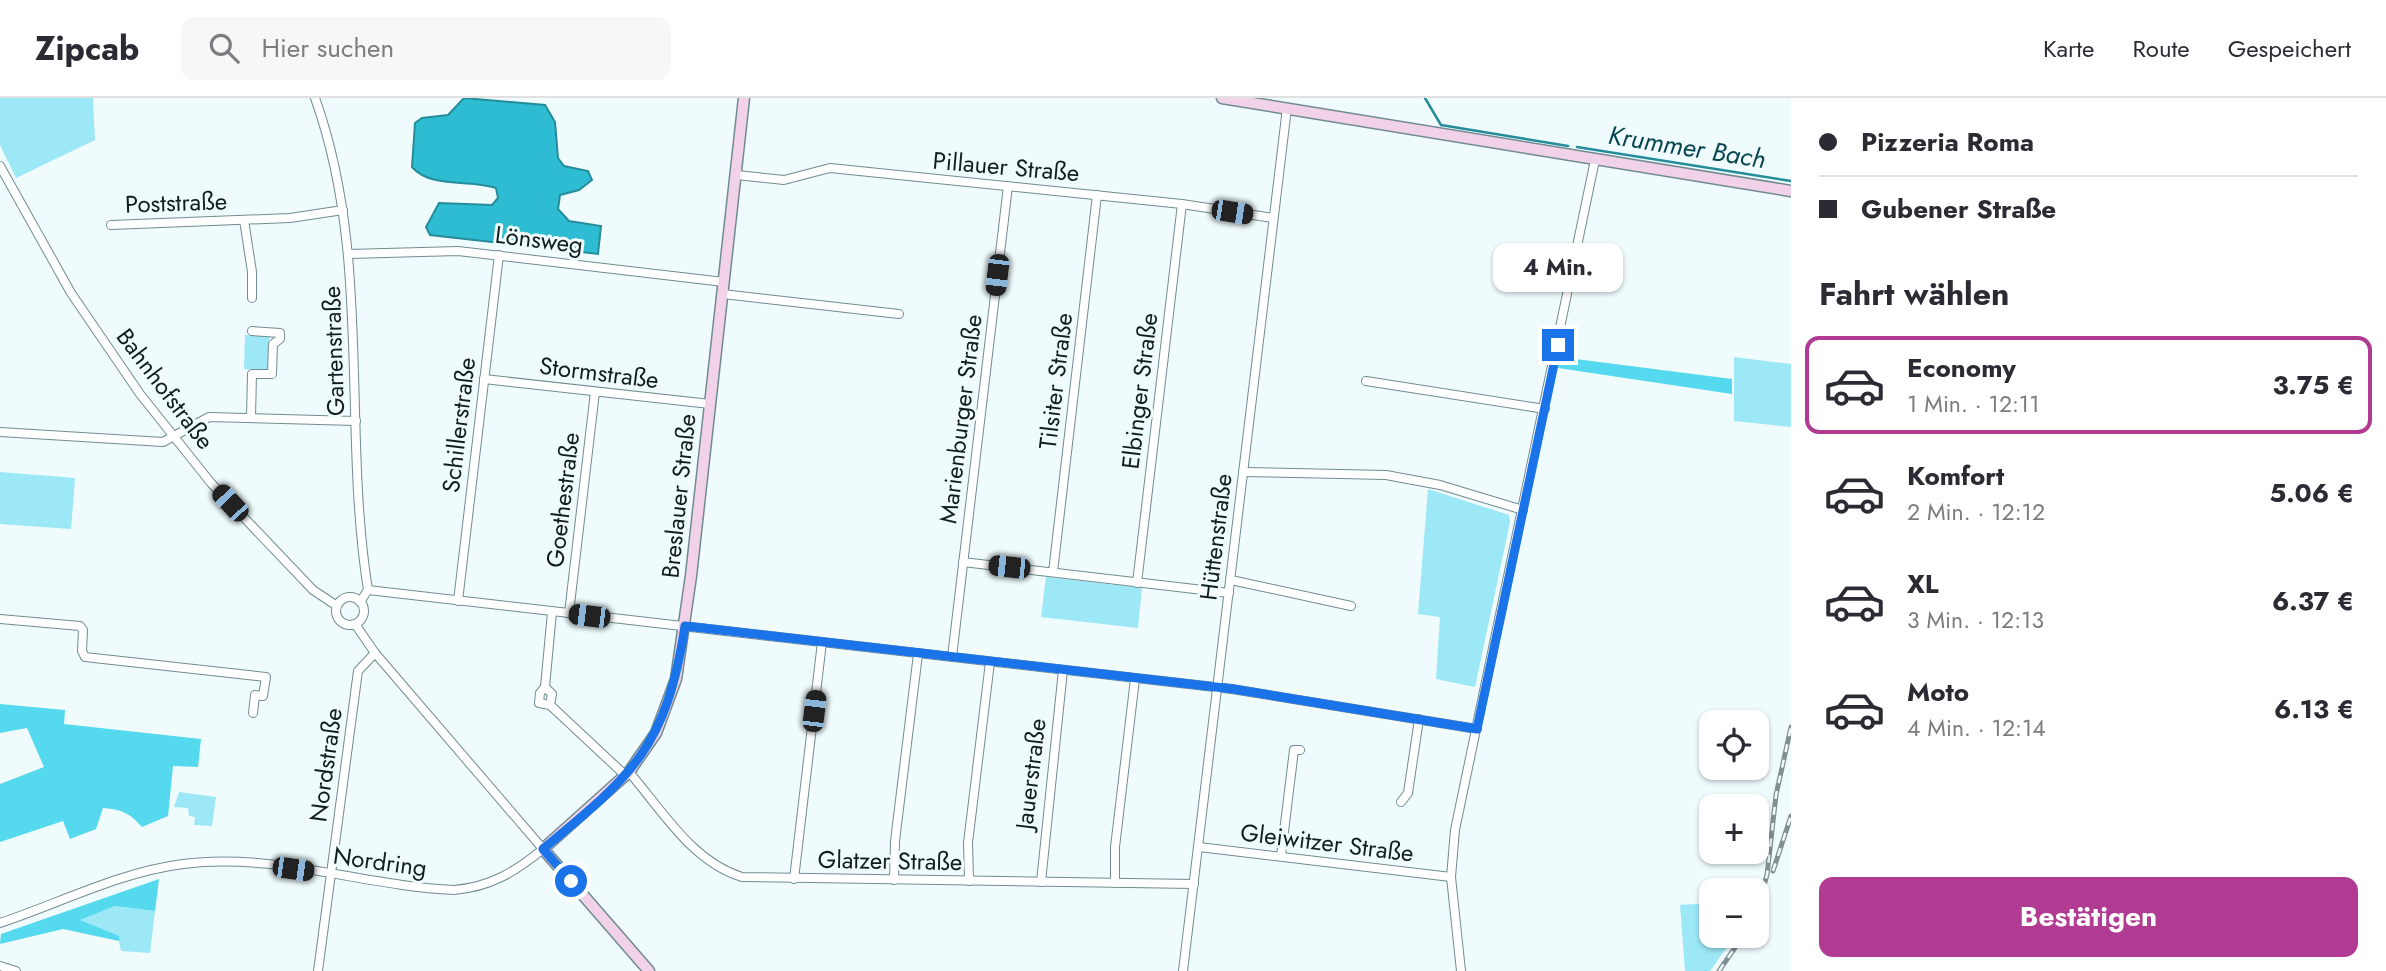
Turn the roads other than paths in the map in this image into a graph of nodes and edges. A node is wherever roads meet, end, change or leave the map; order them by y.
1 (315, 98) edge
2 (744, 98) edge
3 (1222, 98) edge
4 (1287, 108) junction
5 (1595, 160) junction
6 (0, 166) edge
7 (737, 175) junction
8 (1008, 186) junction
9 (1791, 191) edge
10 (1097, 195) junction
11 (1182, 204) junction
12 (343, 210) junction
13 (1273, 218) junction
14 (244, 220) junction
15 (111, 225) dead end
16 (349, 254) junction
17 (499, 255) junction
18 (724, 282) junction
19 (723, 294) junction
20 (252, 298) dead end
21 (899, 314) dead end
22 (252, 331) dead end
23 (484, 379) junction
24 (1366, 381) dead end
25 (595, 392) junction
26 (710, 404) junction
27 (1545, 409) junction
28 (251, 418) junction
29 (356, 421) junction
30 (0, 432) edge
31 (173, 438) junction
32 (1243, 472) junction
33 (1523, 510) junction
34 (963, 562) junction
35 (1054, 572) junction
36 (1231, 580) junction
37 (1137, 583) junction
38 (368, 590) junction
39 (1229, 593) junction
40 (458, 601) junction
41 (360, 602) junction
42 (337, 606) junction
43 (1351, 606) dead end
44 (552, 612) junction
45 (569, 613) junction
46 (0, 619) edge
47 (355, 624) junction
48 (685, 626) junction
49 (822, 642) junction
50 (376, 653) junction
51 (918, 654) junction
52 (952, 657) junction
53 (990, 662) junction
54 (1063, 670) junction
55 (1135, 679) junction
56 (1218, 688) junction
57 (253, 713) dead end
58 (1419, 719) junction
59 (1477, 729) junction
60 (1300, 750) dead end
61 (628, 774) junction
62 (1401, 802) dead end
63 (1199, 847) junction
64 (543, 849) junction
65 (1281, 856) junction
66 (331, 874) junction
67 (1451, 877) junction
68 (794, 879) junction
69 (894, 880) junction
70 (969, 881) junction
71 (1041, 882) junction
72 (1115, 883) junction
73 (1194, 884) junction
74 (0, 923) edge
75 (0, 966) edge
76 (16, 971) edge
77 (318, 971) edge
78 (649, 971) edge
79 (1183, 971) edge
80 (1461, 971) edge

1 - 12 street, Gartenstraße
2 - 7 main road, Breslauer Straße
3 - 4 main road
4 - 5 main road
4 - 13 street, Hüttenstraße
5 - 9 main road
5 - 27 street
6 - 31 street, Bahnhofstraße
7 - 8 street, Pillauer Straße
7 - 18 main road, Breslauer Straße
8 - 10 street, Pillauer Straße
8 - 34 street, Marienburger Straße
10 - 11 street, Pillauer Straße
10 - 35 street, Tilsiter Straße
11 - 13 street, Pillauer Straße
11 - 37 street, Elbinger Straße
12 - 14 street, Poststraße
12 - 16 street, Gartenstraße
13 - 32 street, Hüttenstraße
14 - 15 street, Poststraße
14 - 20 street, Poststraße
16 - 17 street, Lönsweg
16 - 29 street, Gartenstraße
17 - 18 street, Lönsweg
17 - 23 street, Schillerstraße
18 - 19 main road, Breslauer Straße
19 - 21 street
19 - 26 main road, Breslauer Straße
22 - 28 street
23 - 25 street, Stormstraße
23 - 40 street, Schillerstraße
24 - 27 street
25 - 26 street, Stormstraße
25 - 45 street, Goethestraße
26 - 48 main road, Breslauer Straße
27 - 33 street
28 - 29 street
28 - 31 street
29 - 38 street, Gartenstraße
30 - 31 street
31 - 42 street, Bahnhofstraße
32 - 33 street
32 - 36 street, Hüttenstraße
33 - 59 street
34 - 35 street
34 - 52 street, Marienburger Straße
35 - 37 street
36 - 39 street, Hüttenstraße
36 - 43 street
37 - 39 street
38 - 40 street
38 - 41 street
39 - 56 street, Hüttenstraße
40 - 44 street
41 - 42 street
41 - 47 street
42 - 47 street
44 - 45 street
44 - 61 street, Glatzer Straße
45 - 48 street
46 - 57 street
47 - 50 street
48 - 49 street
48 - 61 main road, Breslauer Straße
49 - 51 street
49 - 68 street
50 - 64 street
50 - 66 street, Nordstraße
51 - 52 street
51 - 69 street
52 - 53 street
53 - 54 street
53 - 70 street
54 - 55 street
54 - 71 street, Jauerstraße
55 - 56 street
55 - 72 street
56 - 58 street
56 - 63 street, Hüttenstraße
58 - 59 street
58 - 62 street
59 - 67 street
60 - 65 street
61 - 64 main road, Breslauer Straße
61 - 68 street, Glatzer Straße
63 - 65 street, Gleiwitzer Straße
63 - 73 street, Hüttenstraße
64 - 66 street, Nordring
64 - 78 main road
65 - 67 street, Gleiwitzer Straße
66 - 74 street, Nordring
66 - 77 street, Nordstraße
67 - 80 street
68 - 69 street, Glatzer Straße
69 - 70 street, Glatzer Straße
70 - 71 street, Glatzer Straße
71 - 72 street, Glatzer Straße
72 - 73 street, Glatzer Straße
73 - 79 street, Hüttenstraße
75 - 76 street

